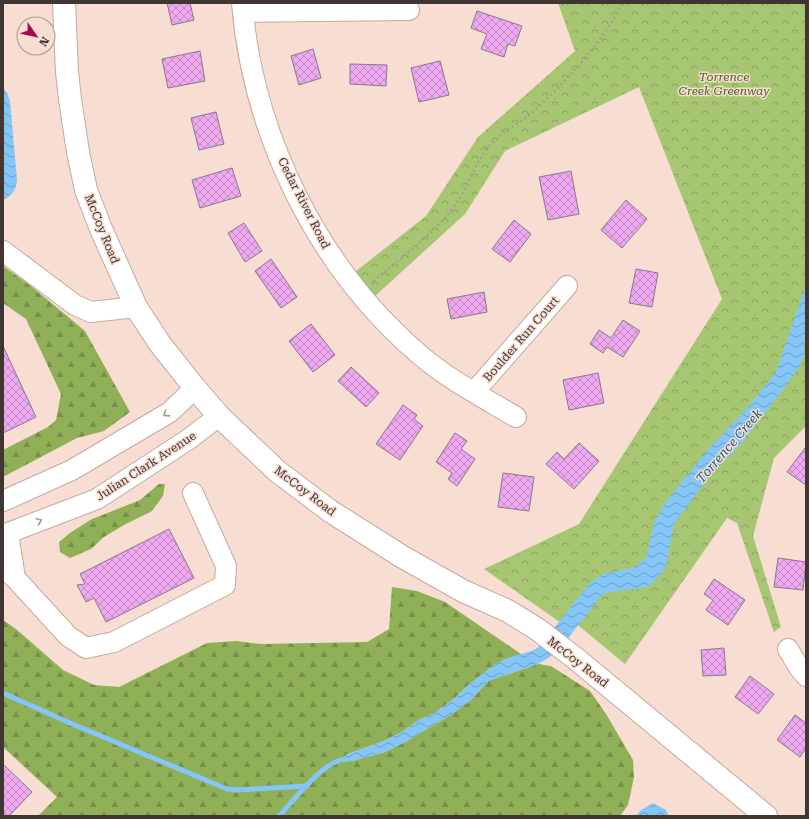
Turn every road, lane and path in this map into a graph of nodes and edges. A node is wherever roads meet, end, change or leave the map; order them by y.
1 (64, 3) edge
2 (622, 3) edge
3 (242, 8) edge
4 (409, 10) dead end
5 (3, 251) edge
6 (567, 286) dead end
7 (359, 293) junction
8 (136, 307) junction
9 (195, 388) junction
10 (474, 392) junction
11 (219, 416) junction
12 (516, 417) dead end
13 (193, 493) dead end
14 (3, 502) edge
15 (5, 534) edge
16 (9, 573) edge
17 (788, 650) dead end
18 (806, 676) edge
19 (766, 816) edge

1 - 8 main road, McCoy Road
2 - 7 path
3 - 4 street
3 - 7 street, Cedar River Road
5 - 8 street
6 - 10 street, Boulder Run Court
7 - 10 street, Cedar River Road
8 - 9 main road, McCoy Road
9 - 11 main road, McCoy Road
9 -> 14 street
10 - 12 street, Cedar River Road
15 -> 11 street, Julian Clark Avenue
11 - 19 main road, McCoy Road
13 - 16 street
15 - 16 street
17 - 18 street

